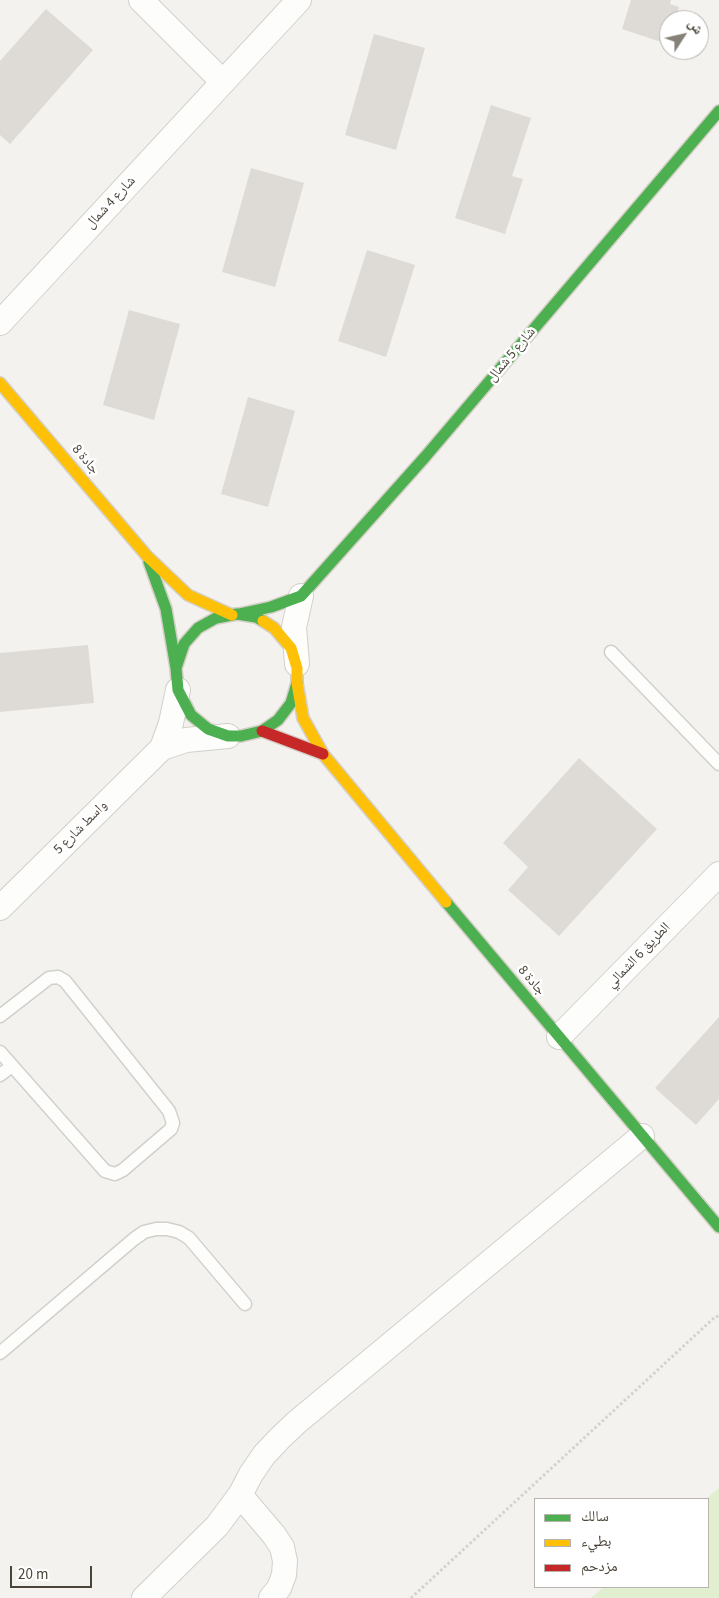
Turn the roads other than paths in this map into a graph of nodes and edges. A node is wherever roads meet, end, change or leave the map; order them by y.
1 (141, 0) edge
2 (298, 0) edge
3 (223, 82) junction
4 (719, 110) edge
5 (0, 323) edge
6 (0, 383) edge
7 (147, 556) junction
8 (301, 596) junction
9 (234, 615) junction
10 (612, 652) dead end
11 (297, 675) junction
12 (177, 679) junction
13 (262, 731) junction
14 (228, 736) junction
15 (162, 748) junction
16 (322, 754) junction
17 (719, 764) edge
18 (719, 874) edge
19 (1, 905) edge
20 (0, 1016) edge
21 (559, 1038) junction
22 (0, 1052) edge
23 (12, 1066) junction
24 (0, 1075) edge
25 (642, 1136) junction
26 (719, 1227) edge
27 (245, 1304) dead end
28 (0, 1354) edge
29 (240, 1494) junction
30 (144, 1598) edge
31 (271, 1598) edge

1 - 3 street
2 - 3 street, شارع 4 شمال
3 - 5 street, شارع 4 شمال
4 - 8 main road, شارع 5 شمال
6 - 7 main road, جادة 8
7 - 9 main road, جادة 8
7 - 12 main road, جادة 8
8 - 9 main road, شارع 5 شمال
8 - 11 street, شارع 5 شمال
9 - 11 main road
9 - 12 main road
10 - 17 lane
11 - 13 main road
11 - 16 main road, جادة 8
12 - 14 main road
12 - 15 street, واسط شارع 5
13 - 14 main road
13 - 16 main road, جادة 8
14 - 15 street, واسط شارع 5
15 - 19 street, واسط شارع 5
16 - 21 main road, جادة 8
18 - 21 street, الطريق 6 الشمالي
20 - 23 lane
21 - 25 main road, جادة 8
22 - 23 lane
23 - 24 lane
25 - 26 main road, جادة 8
25 - 29 street
27 - 28 lane
29 - 30 street
29 - 31 street

